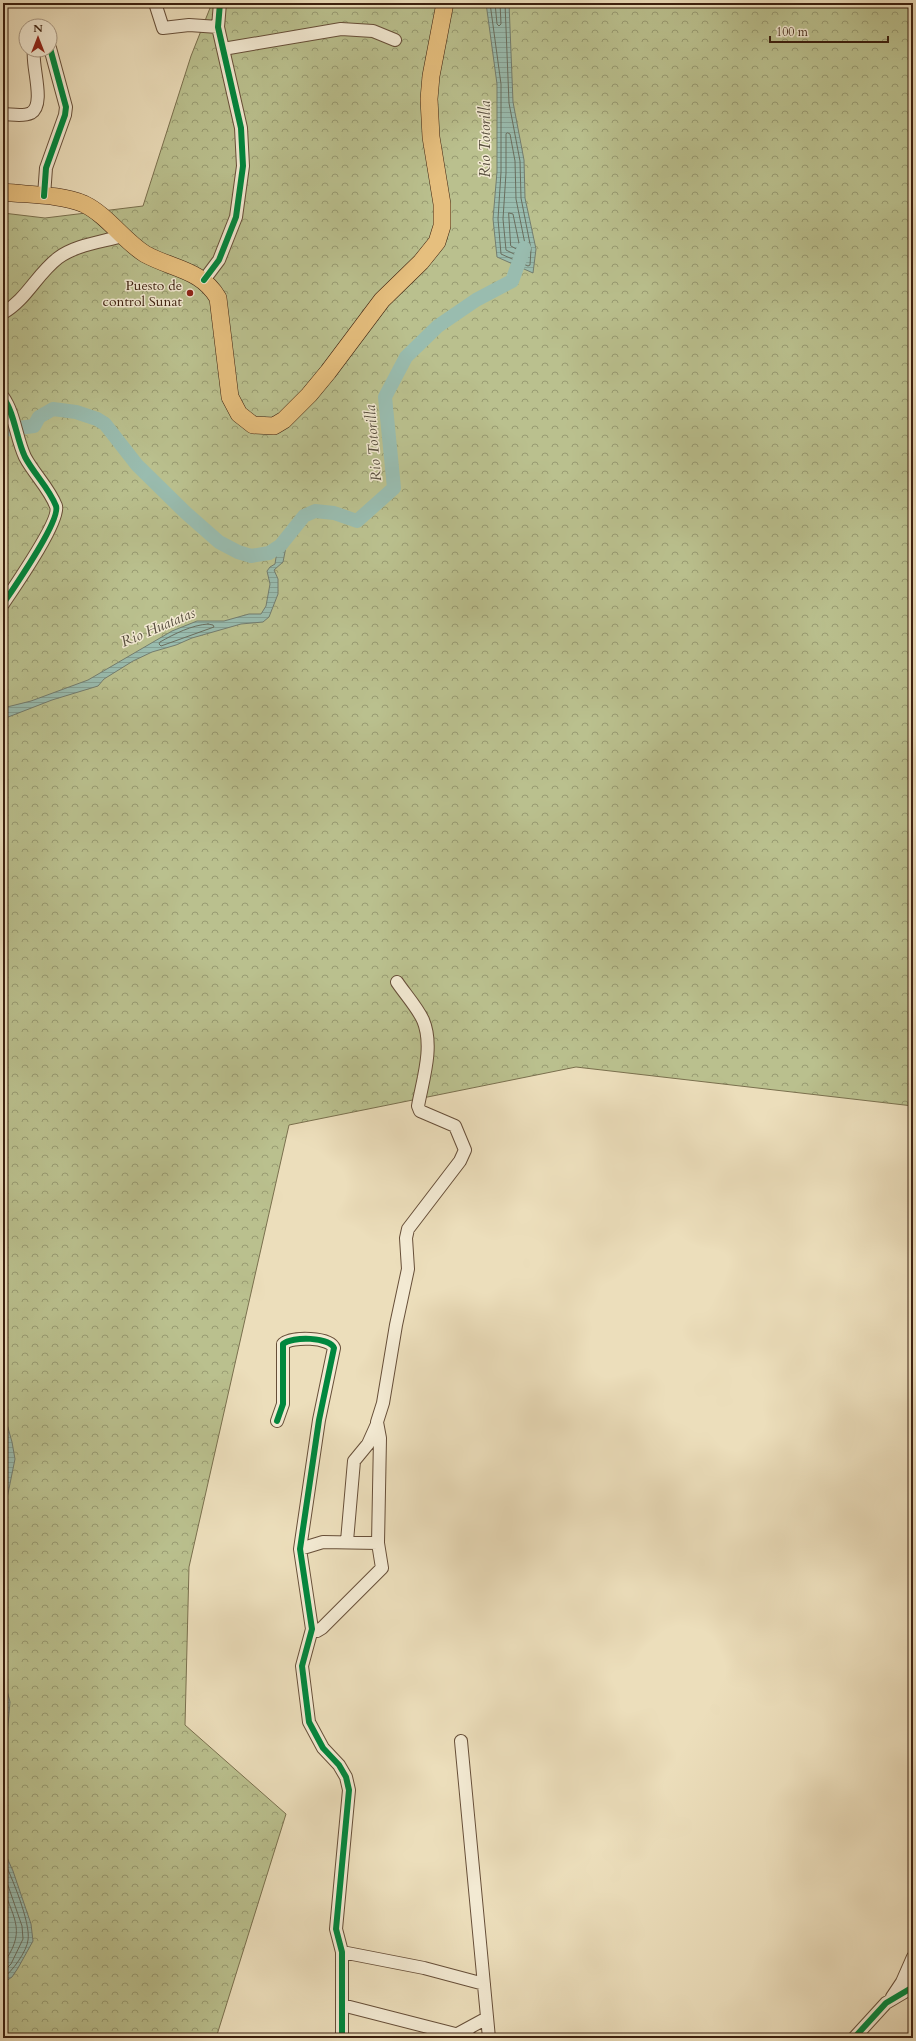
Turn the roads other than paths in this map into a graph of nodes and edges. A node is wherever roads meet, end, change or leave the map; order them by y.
1 (155, 3) edge
2 (220, 3) edge
3 (445, 3) edge
4 (218, 27) junction
5 (396, 40) dead end
6 (222, 49) junction
7 (35, 58) edge
8 (53, 58) edge
9 (3, 114) edge
10 (3, 192) edge
11 (44, 196) junction
12 (122, 236) junction
13 (204, 280) junction
14 (3, 313) edge
15 (4, 399) edge
16 (3, 604) edge
17 (397, 982) dead end
18 (278, 1421) dead end
19 (378, 1422) junction
20 (347, 1541) junction
21 (378, 1543) junction
22 (300, 1549) junction
23 (312, 1629) junction
24 (461, 1741) dead end
25 (342, 1952) junction
26 (913, 1957) edge
27 (484, 1984) junction
28 (913, 1987) edge
29 (892, 1998) junction
30 (342, 2005) junction
31 (487, 2018) junction
32 (453, 2036) edge
33 (342, 2038) edge
34 (471, 2038) edge
35 (489, 2038) edge
36 (854, 2038) edge

1 - 4 street
2 - 4 street
3 - 13 highway
4 - 6 street
5 - 6 street
6 - 13 street
7 - 9 street
8 - 11 street
10 - 11 highway
11 - 12 highway
12 - 13 highway
12 - 14 street
15 - 16 street
17 - 19 street
18 - 22 street
19 - 20 street
19 - 21 street
20 - 21 street
20 - 22 street
21 - 23 street
22 - 23 street
23 - 25 street
24 - 27 street
25 - 27 street
25 - 30 street
26 - 29 street
27 - 31 street
28 - 29 street
29 - 36 street
30 - 32 street
30 - 33 street
31 - 32 street
31 - 35 street
32 - 34 street

